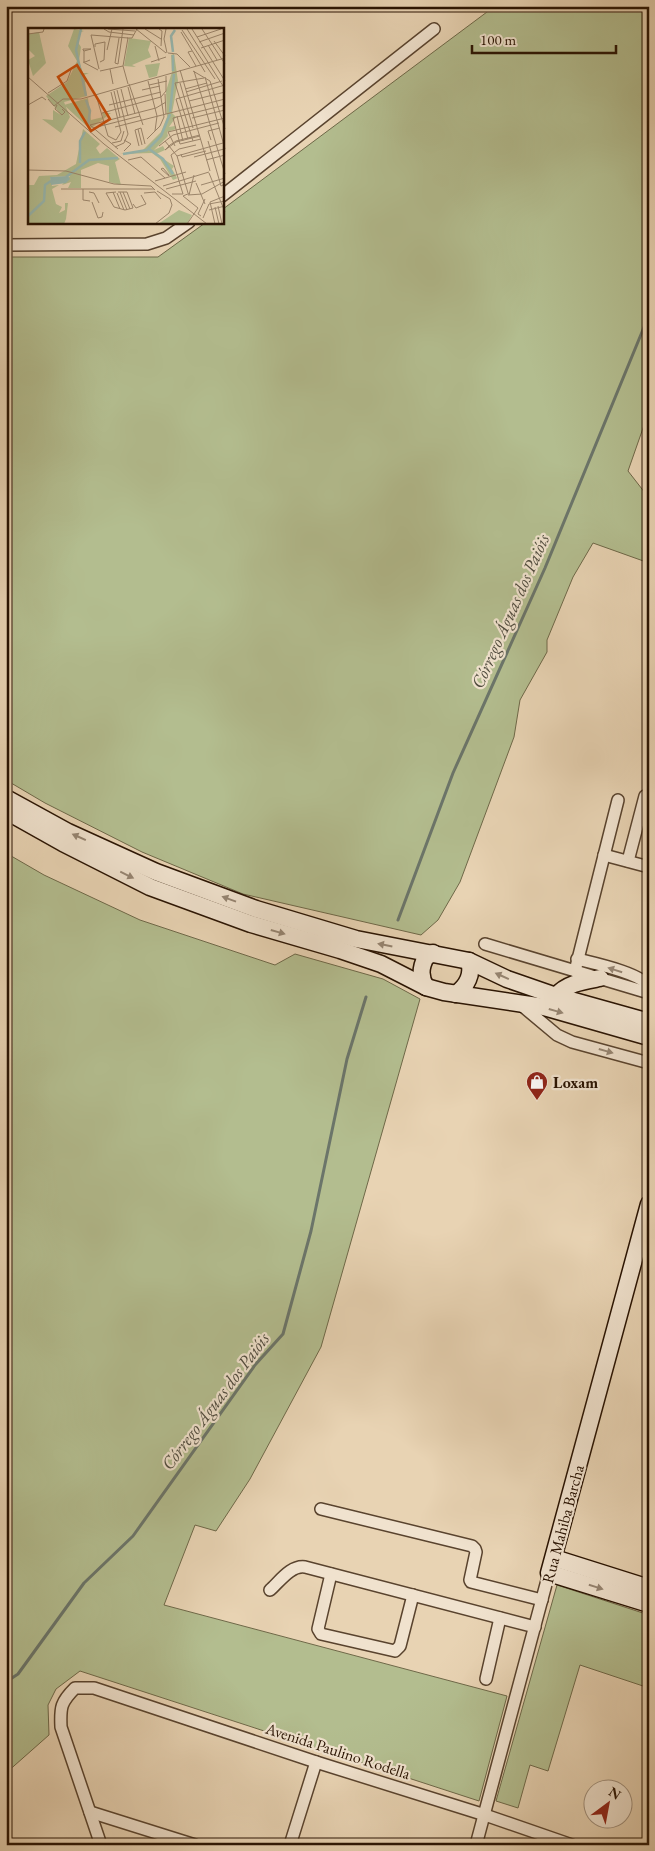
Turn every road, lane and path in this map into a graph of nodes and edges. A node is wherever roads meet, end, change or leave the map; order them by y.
1 (434, 29) dead end
2 (224, 194) edge
3 (186, 224) edge
4 (6, 245) edge
5 (645, 796) dead end
6 (6, 798) edge
7 (618, 800) dead end
8 (6, 811) edge
9 (604, 854) junction
10 (628, 861) junction
11 (649, 867) edge
12 (485, 944) dead end
13 (433, 953) junction
14 (578, 958) junction
15 (469, 961) junction
16 (570, 969) junction
17 (600, 978) junction
18 (426, 987) junction
19 (649, 988) edge
20 (649, 992) edge
21 (559, 993) junction
22 (456, 994) junction
23 (519, 1003) junction
24 (649, 1022) edge
25 (649, 1037) edge
26 (649, 1063) edge
27 (649, 1204) edge
28 (321, 1509) dead end
29 (552, 1566) junction
30 (331, 1574) junction
31 (270, 1590) dead end
32 (642, 1594) edge
33 (413, 1596) junction
34 (542, 1600) junction
35 (500, 1618) junction
36 (535, 1627) junction
37 (486, 1679) dead end
38 (316, 1762) junction
39 (90, 1812) junction
40 (485, 1815) junction
41 (101, 1845) edge
42 (196, 1845) edge
43 (290, 1845) edge
44 (476, 1845) edge
45 (572, 1845) edge

1 - 2 street
3 - 4 street
5 - 10 street
13 -> 6 main road
7 - 9 street
8 -> 18 main road
9 - 10 street
9 - 14 street
10 - 11 street
12 - 16 street
13 - 15 main road
13 - 18 main road
14 - 16 street
19 -> 14 street
21 -> 15 main road
15 - 22 main road
16 - 17 street
16 - 21 street
17 - 20 street
17 - 21 main road
18 - 22 main road
21 - 24 main road
22 - 23 main road
23 -> 25 main road
23 -> 26 street
27 - 29 main road, Rua Mahiba Barcha
28 - 34 street
29 - 32 main road
29 - 34 street, Rua Mahiba Barcha
30 - 31 street
30 - 33 street
30 - 33 street
33 - 35 street
34 - 36 street, Rua Mahiba Barcha
35 - 36 street
35 - 37 street
36 - 40 street, Rua Mahiba Barcha
38 - 39 street, Avenida Paulino Rodella
38 - 40 street, Avenida Paulino Rodella
38 - 43 street
39 - 41 street
39 - 42 street
40 - 44 street, Rua Mahiba Barcha
40 - 45 street, Avenida Paulino Rodella

